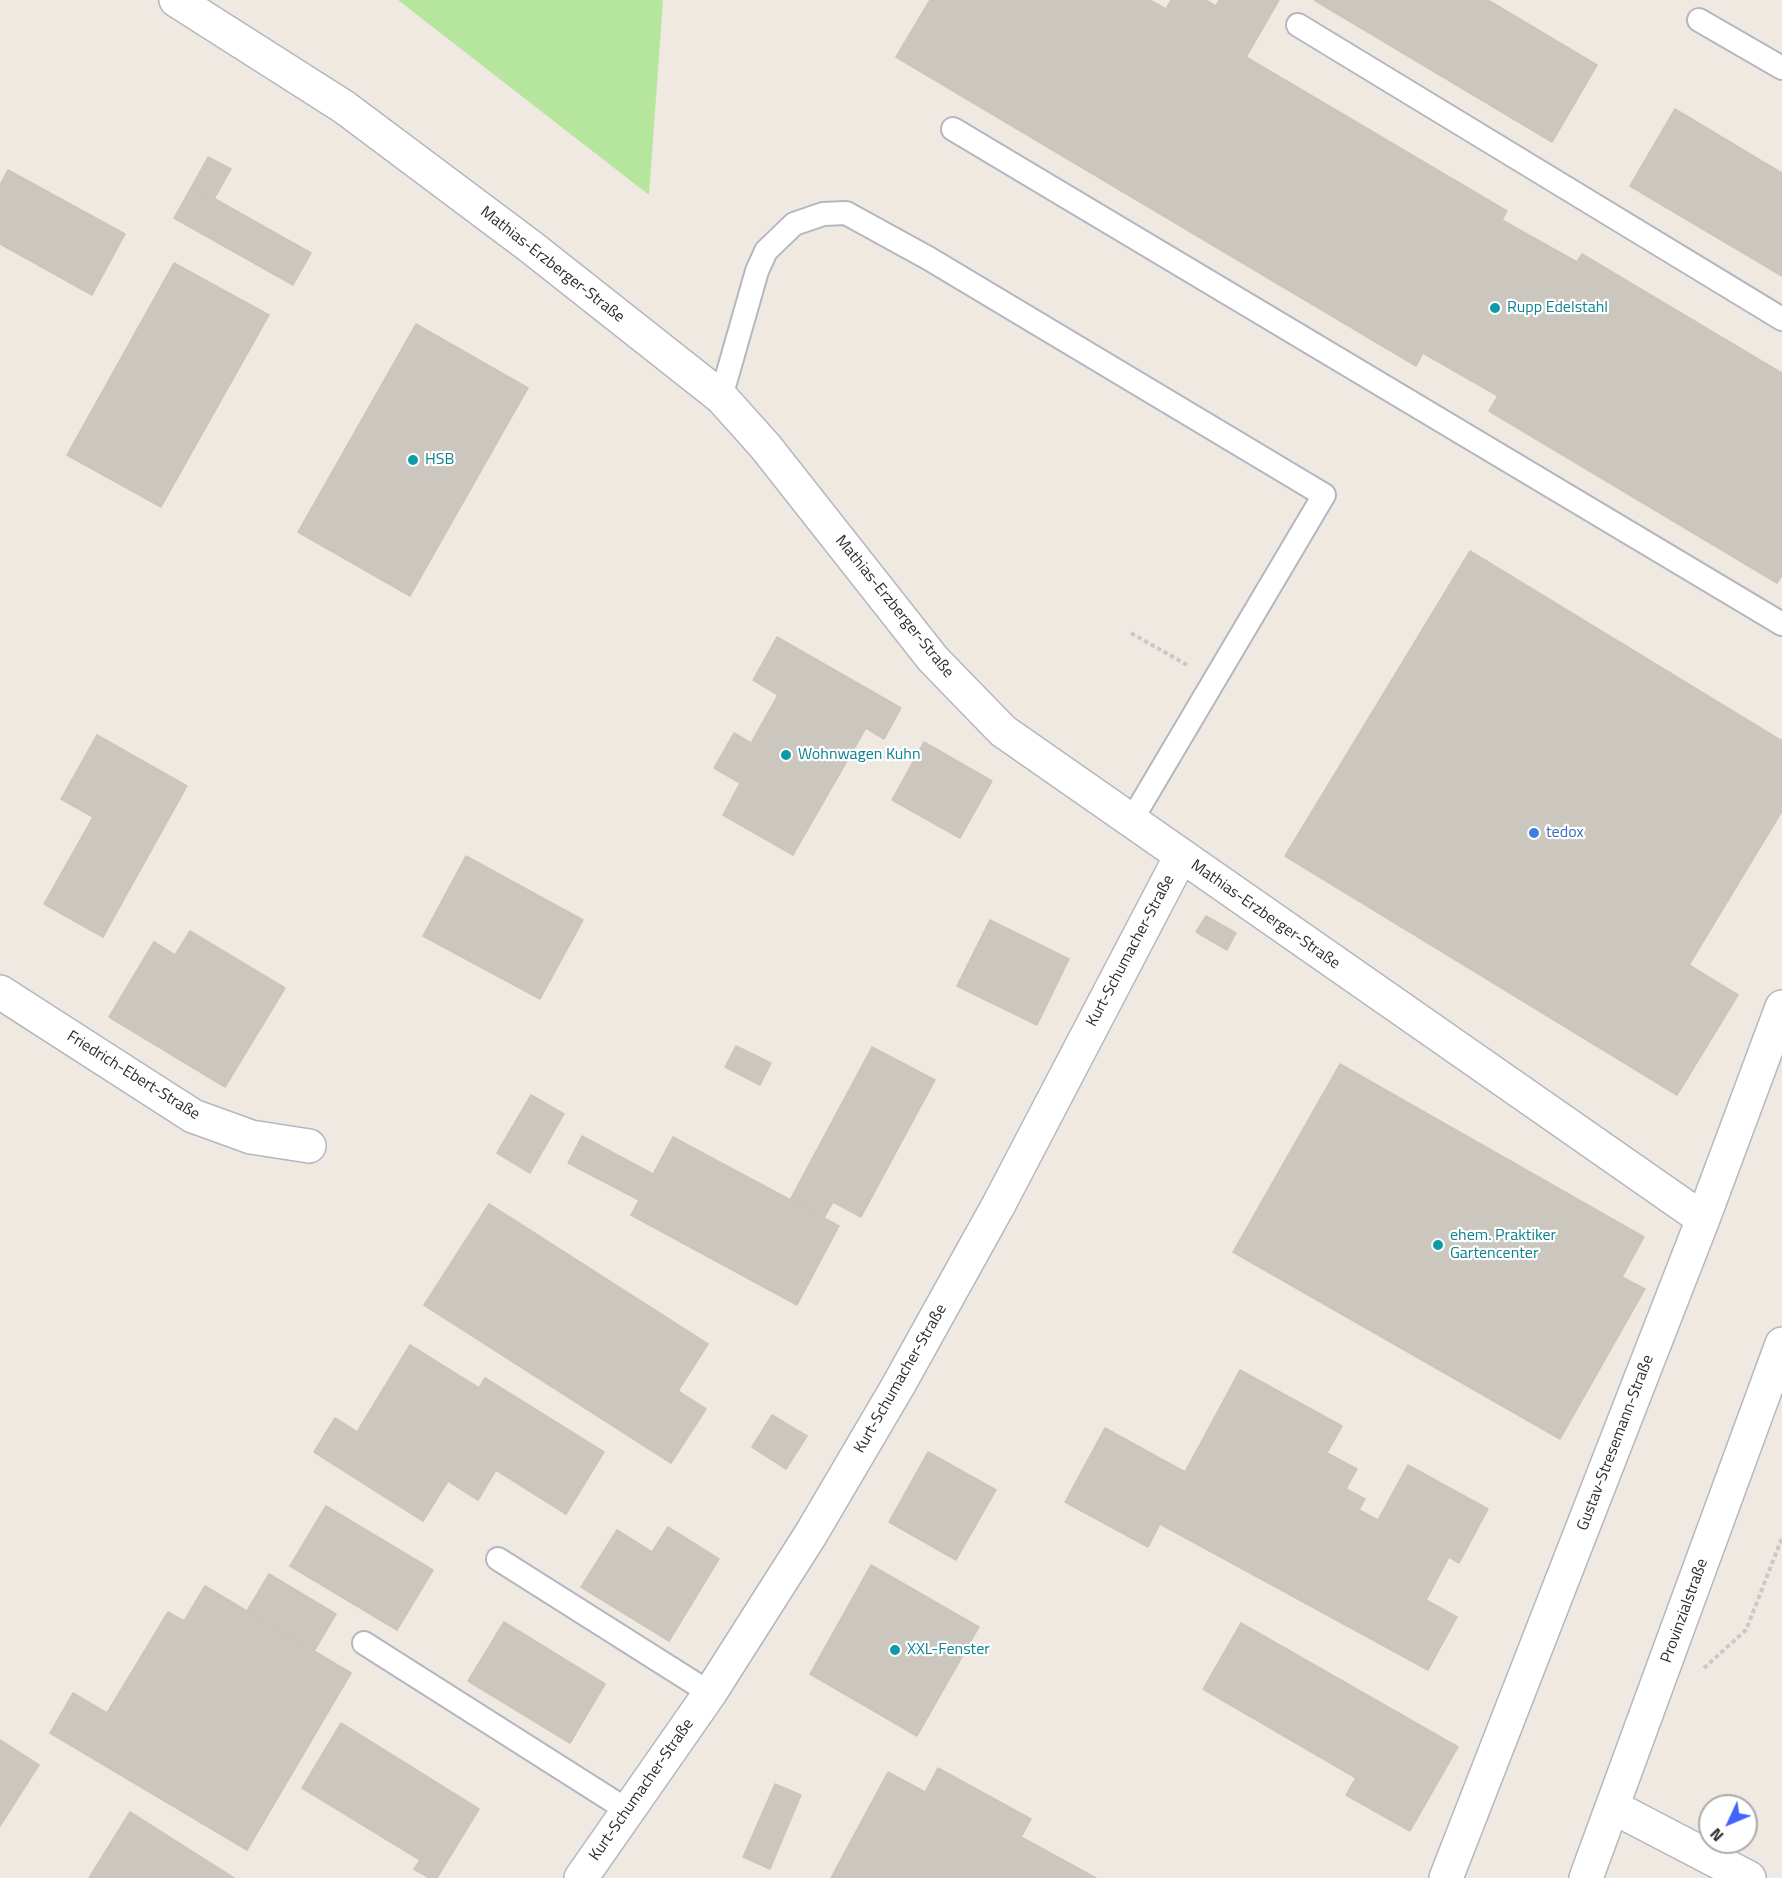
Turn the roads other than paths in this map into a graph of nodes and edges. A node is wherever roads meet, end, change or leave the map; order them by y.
1 (176, 0) edge
2 (1699, 20) dead end
3 (1298, 25) dead end
4 (1782, 68) edge
5 (952, 129) dead end
6 (1782, 319) edge
7 (721, 397) junction
8 (1781, 622) edge
9 (1131, 821) junction
10 (1181, 856) junction
11 (0, 993) edge
12 (1782, 1007) edge
13 (309, 1146) dead end
14 (1703, 1219) junction
15 (1782, 1344) edge
16 (498, 1559) dead end
17 (364, 1643) dead end
18 (710, 1693) junction
19 (1613, 1807) junction
20 (627, 1810) junction
21 (581, 1878) edge
22 (1446, 1878) edge
23 (1586, 1878) edge
24 (1749, 1878) edge

1 - 7 street, Mathias-Erzberger-Straße
2 - 4 lane
3 - 6 lane
5 - 8 lane
7 - 9 street, Mathias-Erzberger-Straße
7 - 9 lane
9 - 10 street, Mathias-Erzberger-Straße
10 - 14 street, Mathias-Erzberger-Straße
10 - 18 street, Kurt-Schumacher-Straße
11 - 13 street, Friedrich-Ebert-Straße
12 - 14 street, Gustav-Stresemann-Straße
14 - 22 street, Gustav-Stresemann-Straße
15 - 19 street, Provinzialstraße
16 - 18 lane
17 - 20 lane
18 - 20 street, Kurt-Schumacher-Straße
19 - 23 street, Provinzialstraße
19 - 24 street
20 - 21 street, Kurt-Schumacher-Straße

